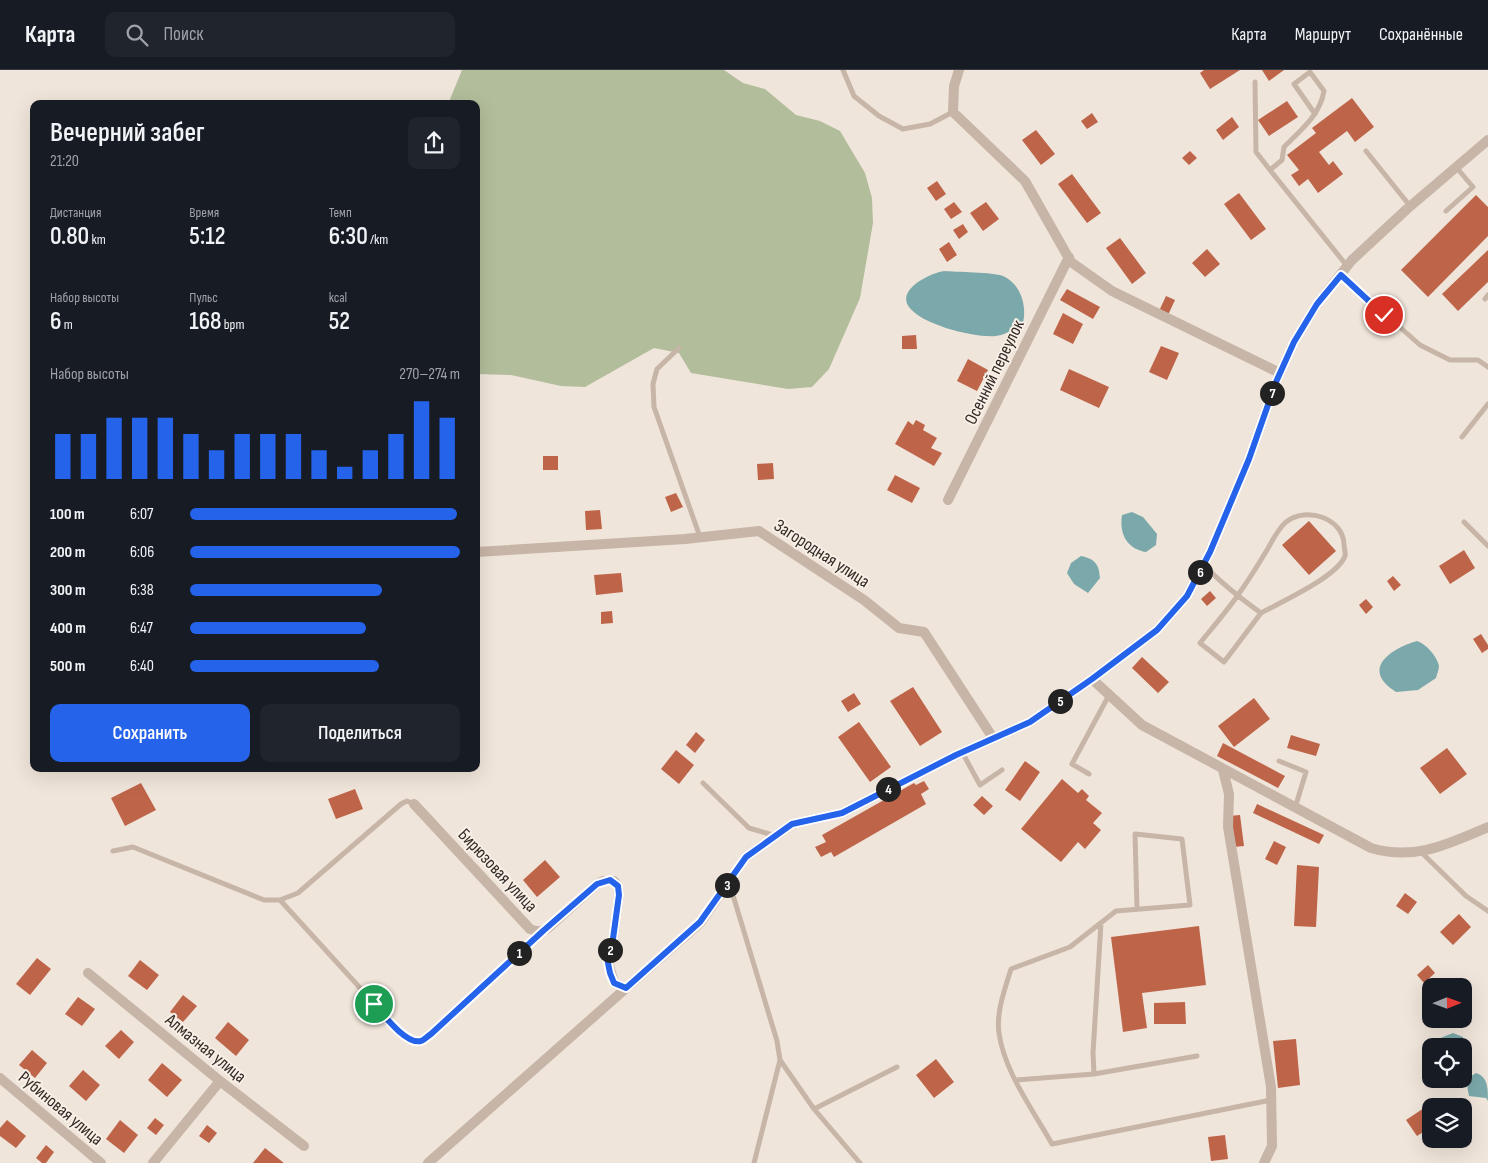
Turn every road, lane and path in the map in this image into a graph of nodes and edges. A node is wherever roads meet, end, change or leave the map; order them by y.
1 (843, 70) edge
2 (960, 70) edge
3 (1255, 82) dead end
4 (953, 112) junction
5 (1315, 114) junction
6 (1488, 140) edge
7 (1366, 151) dead end
8 (1456, 167) junction
9 (1270, 170) junction
10 (1410, 206) junction
11 (1446, 211) dead end
12 (1069, 257) junction
13 (1344, 271) junction
14 (679, 348) dead end
15 (1488, 367) edge
16 (1280, 373) junction
17 (1488, 404) edge
18 (1462, 437) dead end
19 (948, 500) dead end
20 (1464, 522) dead end
21 (700, 537) junction
22 (1488, 546) edge
23 (480, 552) edge
24 (1204, 564) junction
25 (1238, 596) junction
26 (1261, 613) junction
27 (1092, 679) junction
28 (1109, 695) junction
29 (993, 738) junction
30 (962, 752) junction
31 (1279, 761) dead end
32 (1002, 770) dead end
33 (1223, 770) junction
34 (1089, 774) dead end
35 (703, 783) dead end
36 (414, 804) joint
37 (1295, 808) junction
38 (1488, 827) edge
39 (776, 836) junction
40 (113, 852) dead end
41 (1421, 852) junction
42 (729, 882) junction
43 (280, 900) junction
44 (1137, 908) junction
45 (1488, 911) edge
46 (1101, 923) junction
47 (543, 931) junction
48 (88, 973) dead end
49 (626, 988) junction
50 (1198, 1056) dead end
51 (780, 1060) junction
52 (897, 1067) dead end
53 (1094, 1074) junction
54 (0, 1078) edge
55 (1016, 1080) junction
56 (220, 1081) junction
57 (1272, 1100) junction
58 (814, 1110) junction
59 (304, 1146) dead end
60 (101, 1163) edge
61 (153, 1163) edge
62 (428, 1163) edge
63 (754, 1163) edge
64 (860, 1163) edge
65 (1264, 1163) edge

1 - 4 lane
2 - 4 street
3 - 9 lane
4 - 12 street
5 - 5 lane
5 - 9 lane
6 - 8 street
7 - 10 lane
8 - 10 street
8 - 11 lane
9 - 13 lane
10 - 13 street
12 - 16 street
12 - 19 street, Осенний переулок
13 - 15 lane
13 - 16 street
14 - 21 lane
16 - 24 street
17 - 18 lane
20 - 22 lane
21 - 23 street, Загородная улица
21 - 29 street, Загородная улица
24 - 25 lane
24 - 27 street
25 - 26 lane
25 - 26 lane
25 - 26 lane
27 - 28 street
27 - 29 street
28 - 33 street
28 - 34 lane
29 - 30 street
30 - 32 lane
30 - 39 street
31 - 37 lane
33 - 37 street
33 - 57 street
35 - 39 lane
36 - 43 lane
36 - 47 street, Бирюзовая улица
37 - 41 street
38 - 41 street
39 - 42 street
40 - 43 lane
41 - 45 lane
42 - 49 street
42 - 51 lane
43 - 47 lane
44 - 44 lane
44 - 46 lane
46 - 53 lane
46 - 55 lane
47 - 49 street, Бирюзовая улица
48 - 56 street, Алмазная улица
49 - 62 street
50 - 53 lane
51 - 58 lane
51 - 63 lane
52 - 58 lane
53 - 55 lane
54 - 60 street, Рубиновая улица
55 - 57 lane
56 - 59 street, Алмазная улица
56 - 61 street
57 - 65 street
58 - 64 lane

